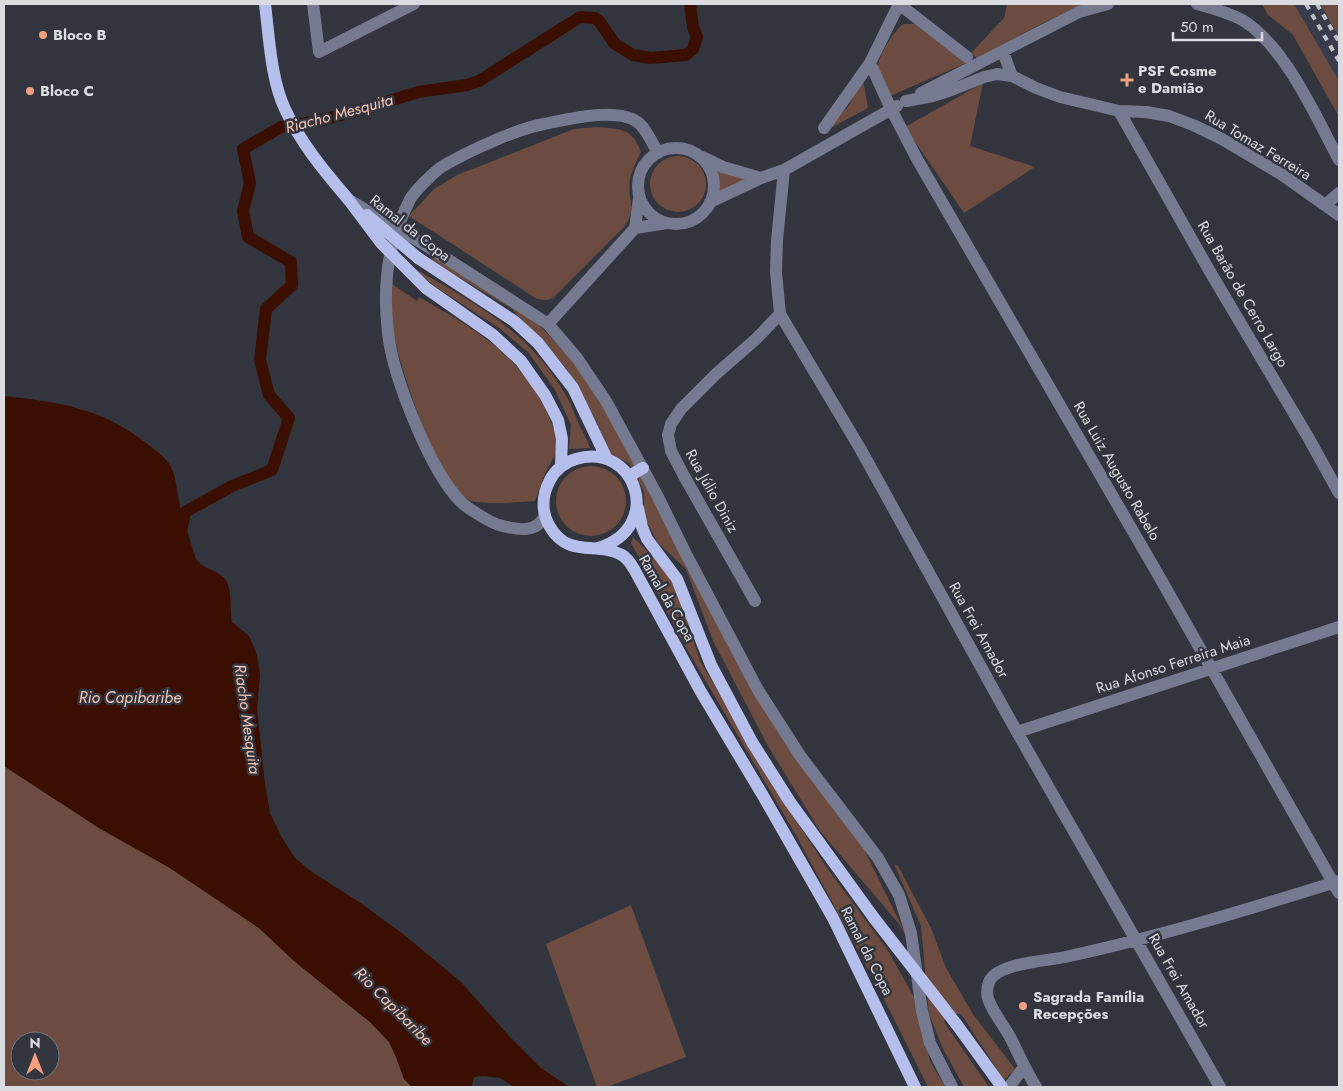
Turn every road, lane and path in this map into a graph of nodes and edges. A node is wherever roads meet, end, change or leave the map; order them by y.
1 (265, 4) edge
2 (313, 4) edge
3 (414, 4) edge
4 (899, 4) edge
5 (1108, 4) edge
6 (1197, 4) edge
7 (1003, 52) junction
8 (967, 57) dead end
9 (870, 63) junction
10 (1012, 76) junction
11 (906, 101) junction
12 (891, 109) junction
13 (1119, 111) junction
14 (824, 128) dead end
15 (658, 153) junction
16 (698, 156) junction
17 (1339, 160) edge
18 (784, 170) junction
19 (761, 178) junction
20 (1339, 193) edge
21 (639, 198) junction
22 (348, 199) junction
23 (710, 202) junction
24 (1325, 205) junction
25 (1339, 215) edge
26 (667, 223) junction
27 (635, 228) junction
28 (780, 314) junction
29 (548, 324) junction
30 (607, 459) junction
31 (561, 466) junction
32 (643, 468) junction
33 (629, 476) junction
34 (1339, 493) edge
35 (637, 502) junction
36 (545, 515) junction
37 (598, 548) junction
38 (755, 601) dead end
39 (1339, 627) edge
40 (1211, 669) junction
41 (1017, 732) junction
42 (1337, 886) edge
43 (1137, 941) junction
44 (1024, 1067) junction
45 (915, 1087) edge
46 (952, 1087) edge
47 (1002, 1087) edge
48 (1009, 1087) edge
49 (1036, 1087) edge
50 (1220, 1087) edge

1 - 22 main road
2 - 3 street
4 - 8 street
4 - 9 street
5 - 7 street
6 - 17 street
7 - 10 street
7 - 11 street
9 - 12 street, Rua Luiz Augusto Rabelo
9 - 14 street
10 - 11 street, Rua Tomaz Ferreira
10 - 13 street, Rua Tomaz Ferreira
11 - 12 street
12 - 18 street
12 - 40 street, Rua Luiz Augusto Rabelo
13 - 24 street, Rua Tomaz Ferreira
13 - 34 street, Rua Barão de Cerro Largo
15 - 16 street
15 - 21 street
15 - 36 street
16 - 19 street
16 - 23 street
18 - 19 street
18 - 28 street, Rua Frei Amador
19 - 23 street
20 - 24 street
21 - 26 street
21 - 27 street
22 - 29 street, Ramal da Copa, bridge
22 - 30 main road, Ramal da Copa, bridge
22 - 31 main road, Ramal da Copa, bridge
23 - 26 street
24 - 25 street, Rua Tomaz Ferreira
26 - 27 street
27 - 29 street
28 - 38 street, Rua Júlio Diniz
28 - 41 street, Rua Frei Amador
29 - 32 street, Ramal da Copa
30 - 31 main road
30 - 33 main road
31 - 36 main road
32 - 33 main road
32 - 46 street, Ramal da Copa
33 - 35 main road
35 - 37 main road
35 - 47 main road, Ramal da Copa, bridge
36 - 37 main road, Ramal da Copa
37 - 45 main road, Ramal da Copa
39 - 40 street, Rua Afonso Ferreira Maia
40 - 41 street, Rua Afonso Ferreira Maia
40 - 42 street, Rua Luiz Augusto Rabelo
41 - 43 street, Rua Frei Amador
42 - 43 street
43 - 44 street
43 - 50 street, Rua Frei Amador
44 - 48 street
44 - 49 street

